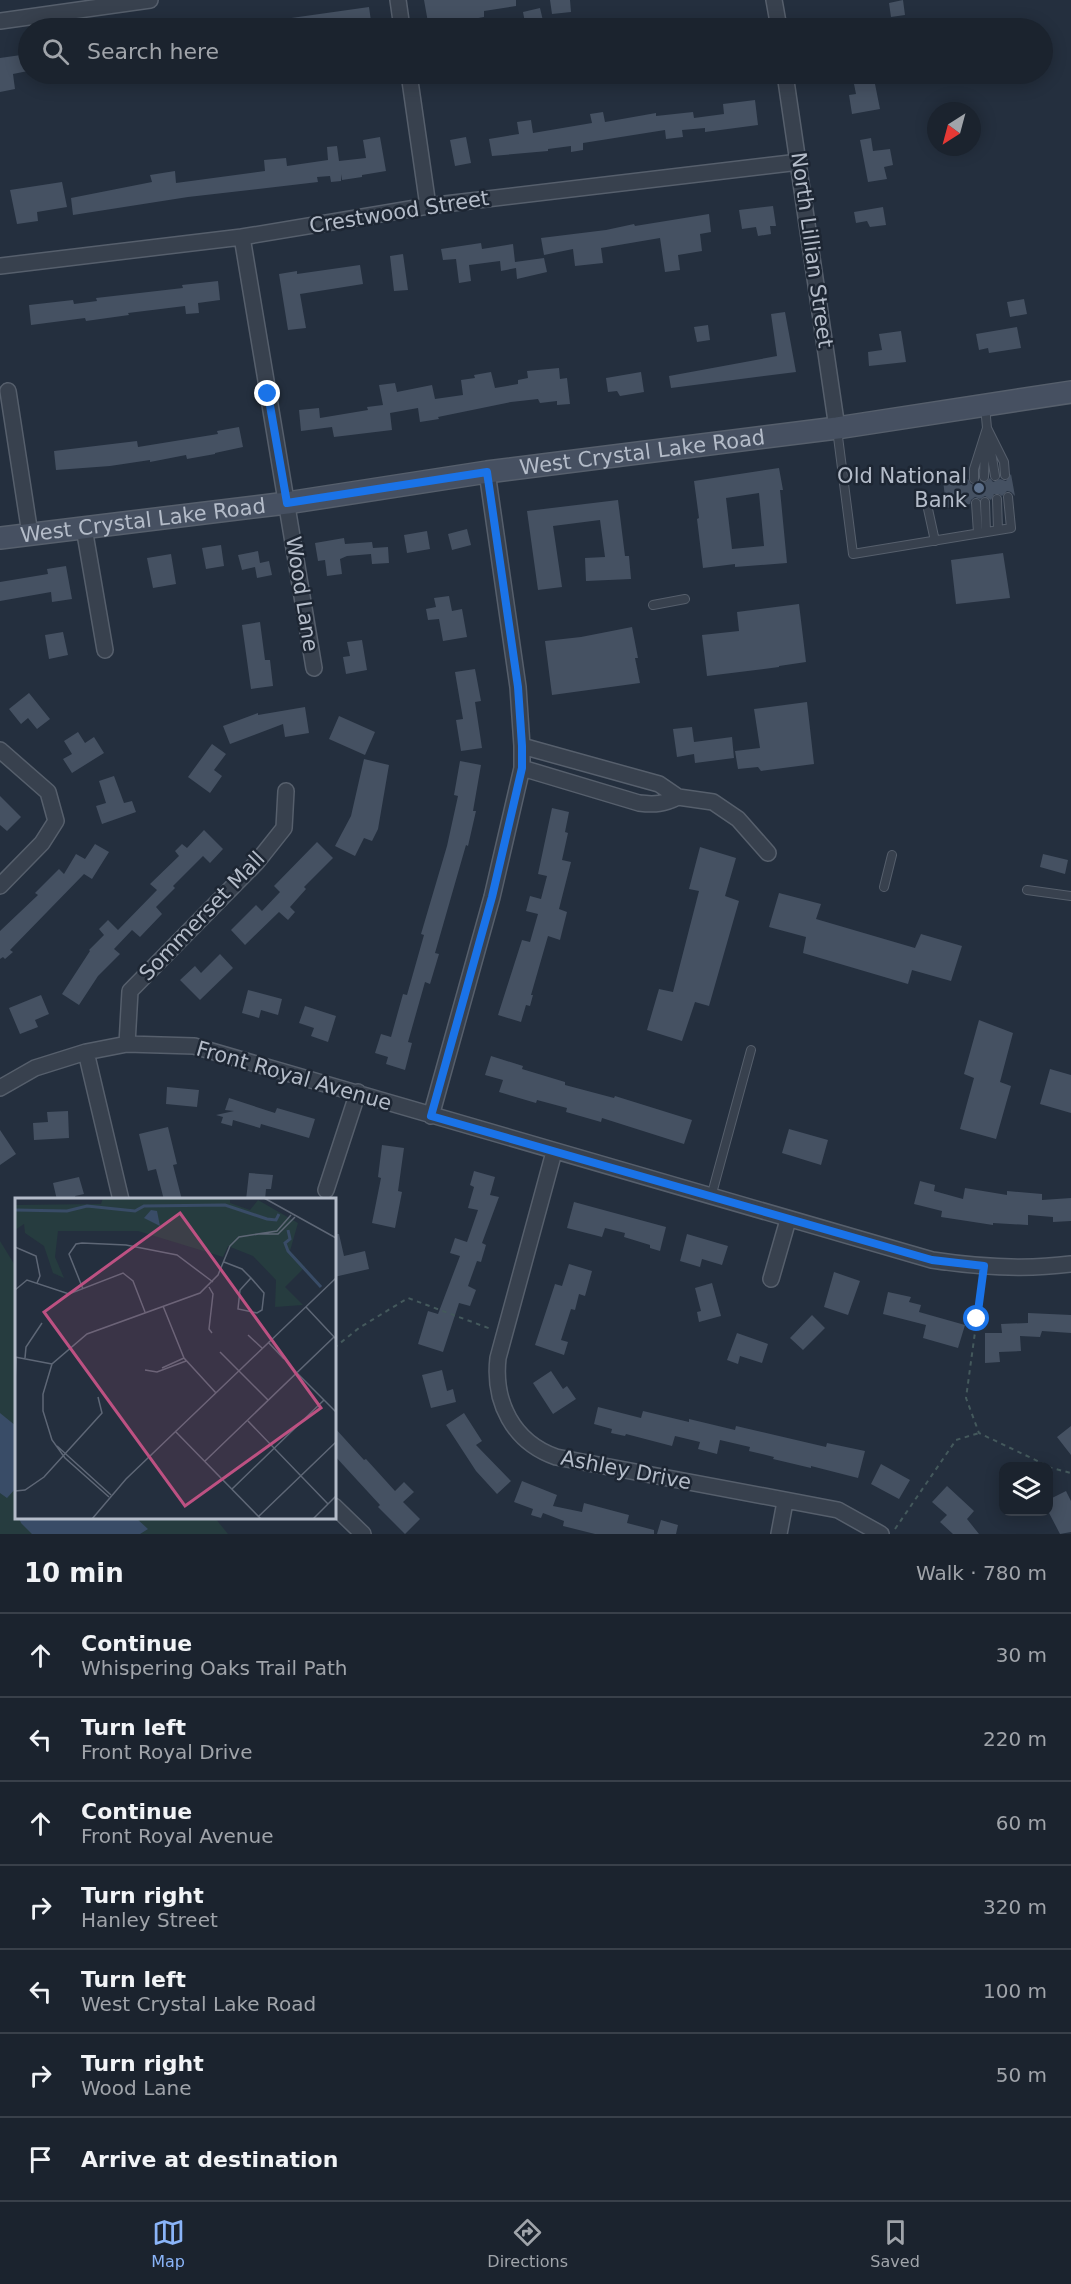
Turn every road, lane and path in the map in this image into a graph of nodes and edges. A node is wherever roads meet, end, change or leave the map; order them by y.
1 (150, 0) edge
2 (398, 0) edge
3 (774, 0) edge
4 (18, 18) edge
5 (21, 18) edge
6 (401, 18) edge
7 (777, 18) edge
8 (0, 21) edge
9 (410, 84) edge
10 (787, 84) edge
11 (799, 162) junction
12 (428, 206) junction
13 (242, 237) junction
14 (0, 266) edge
15 (8, 391) dead end
16 (1071, 392) edge
17 (984, 405) junction
18 (837, 428) junction
19 (987, 429) junction
20 (487, 472) junction
21 (995, 476) dead end
22 (1005, 476) dead end
23 (984, 477) dead end
24 (974, 479) dead end
25 (1008, 497) dead end
26 (997, 500) dead end
27 (980, 502) dead end
28 (287, 503) junction
29 (928, 508) dead end
30 (84, 528) junction
31 (999, 530) junction
32 (982, 533) junction
33 (30, 534) junction
34 (0, 538) edge
35 (935, 541) junction
36 (685, 599) dead end
37 (652, 605) dead end
38 (105, 650) dead end
39 (314, 668) dead end
40 (522, 746) junction
41 (0, 750) edge
42 (522, 768) junction
43 (286, 791) dead end
44 (678, 797) junction
45 (768, 853) dead end
46 (892, 855) dead end
47 (0, 886) edge
48 (884, 887) dead end
49 (1027, 890) dead end
50 (1071, 896) edge
51 (127, 1044) junction
52 (752, 1050) dead end
53 (86, 1052) junction
54 (0, 1088) edge
55 (358, 1092) junction
56 (431, 1116) junction
57 (554, 1152) junction
58 (326, 1190) dead end
59 (711, 1197) junction
60 (121, 1198) edge
61 (788, 1220) junction
62 (1071, 1263) edge
63 (984, 1266) junction
64 (771, 1280) dead end
65 (505, 1334) junction
66 (336, 1346) edge
67 (979, 1433) junction
68 (1038, 1462) edge
69 (1053, 1468) edge
70 (1071, 1473) edge
71 (785, 1502) junction
72 (336, 1508) edge
73 (363, 1534) edge
74 (779, 1534) edge
75 (881, 1534) edge
76 (891, 1534) edge

1 - 5 street
2 - 6 street
3 - 7 street
4 - 8 street
9 - 12 street
10 - 11 street, North Lillian Street
11 - 12 street, Crestwood Street
11 - 18 street, North Lillian Street
12 - 13 street, Crestwood Street
13 - 14 street, Crestwood Street
13 - 28 street, Wood Lane
15 - 33 street
16 - 17 street, West Crystal Lake Road
17 - 18 street, West Crystal Lake Road
17 - 19 lane
18 - 20 street, West Crystal Lake Road
18 - 35 lane
19 - 21 lane
19 - 22 lane
19 - 23 lane
19 - 24 lane
20 - 28 street, West Crystal Lake Road
20 - 40 street
25 - 31 lane
26 - 31 lane
27 - 32 lane
28 - 30 street, West Crystal Lake Road
28 - 39 street, Wood Lane
29 - 35 lane
30 - 33 street, West Crystal Lake Road
30 - 38 street
31 - 32 lane
32 - 35 lane
33 - 34 street, West Crystal Lake Road
36 - 37 lane
40 - 42 street
40 - 44 street
41 - 47 street
42 - 44 street
42 - 56 street
43 - 51 street, Sommerset Mall
44 - 45 street
46 - 48 lane
49 - 50 lane
51 - 53 street, Front Royal Avenue
51 - 55 street, Front Royal Avenue
52 - 59 lane
53 - 54 street, Front Royal Avenue
53 - 60 street
55 - 56 street, Front Royal Avenue
55 - 58 street
56 - 57 street, Front Royal Avenue
57 - 59 street, Front Royal Avenue
57 - 65 street, Ashley Drive
59 - 61 street, Front Royal Avenue
61 - 63 street, Front Royal Avenue
61 - 64 street
62 - 63 street, Front Royal Avenue
63 - 67 path
65 - 66 path
65 - 71 street, Ashley Drive
67 - 68 path
67 - 76 path
69 - 70 path
71 - 74 street
71 - 75 street, Ashley Drive
72 - 73 street

